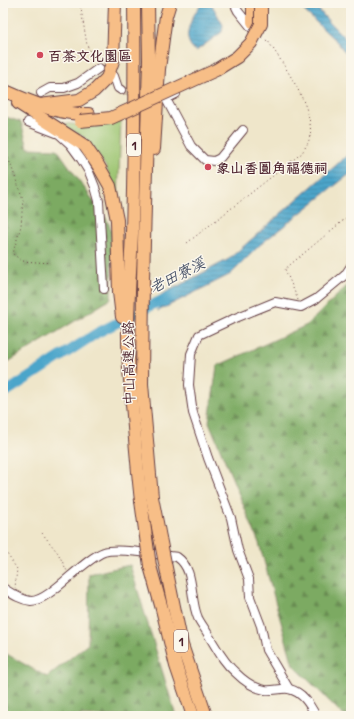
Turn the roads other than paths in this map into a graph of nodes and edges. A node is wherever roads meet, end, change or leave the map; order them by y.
1 (115, 3) edge
2 (134, 3) edge
3 (148, 3) edge
4 (170, 3) edge
5 (234, 3) edge
6 (253, 3) edge
7 (261, 3) edge
8 (99, 68) road end
9 (114, 76) dead end
10 (3, 90) edge
11 (121, 90) dead end
12 (3, 97) edge
13 (41, 99) junction
14 (18, 103) junction
15 (84, 118) junction
16 (28, 122) dead end
17 (243, 130) dead end
18 (145, 203) junction
19 (351, 266) edge
20 (104, 288) dead end
21 (124, 290) junction
22 (146, 499) junction
23 (3, 588) edge
24 (289, 689) junction
25 (192, 716) edge
26 (206, 716) edge
27 (316, 716) edge

1 - 13 highway
2 - 21 highway, 1
3 - 18 highway, 中山高速公路 / 1
4 - 18 highway
5 - 17 street
6 - 15 highway
7 - 15 highway, bridge
8 - 13 street
9 - 11 street
10 - 13 highway
12 - 14 highway
13 - 15 highway
14 - 15 highway
14 - 21 highway
16 - 20 street
18 - 22 highway, 中山高速公路 / 1
19 - 24 street
21 - 22 highway, 中山高速公路 / 1
22 - 25 highway, 中山高速公路 / 1, bridge
22 - 26 highway, 中山高速公路 / 1, bridge
23 - 24 street
24 - 27 street

